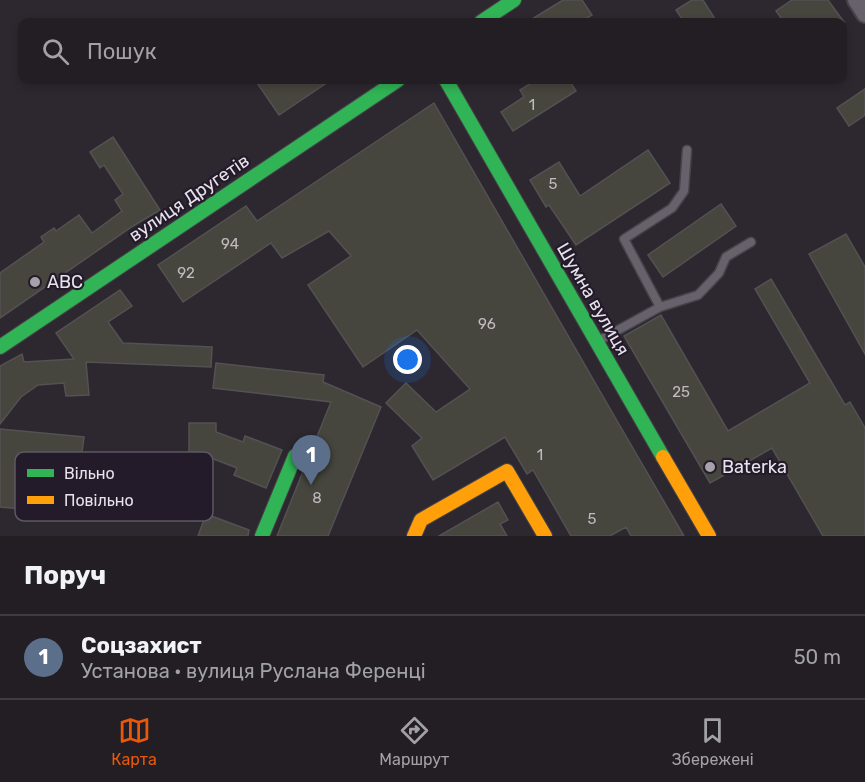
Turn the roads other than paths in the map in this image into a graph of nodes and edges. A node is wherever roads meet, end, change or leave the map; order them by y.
1 (514, 0) edge
2 (856, 0) edge
3 (865, 14) edge
4 (487, 18) edge
5 (392, 84) edge
6 (448, 84) edge
7 (687, 150) dead end
8 (751, 242) dead end
9 (660, 307) junction
10 (597, 342) junction
11 (0, 347) edge
12 (295, 456) dead end
13 (262, 536) edge
14 (414, 536) edge
15 (545, 536) edge
16 (709, 536) edge

1 - 4 main road
2 - 3 street
5 - 11 main road, вулиця Другетів
6 - 10 main road, Шумна вулиця
7 - 9 lane
8 - 9 lane
9 - 10 lane
10 - 16 main road, Шумна вулиця
12 - 13 main road
14 - 15 main road

